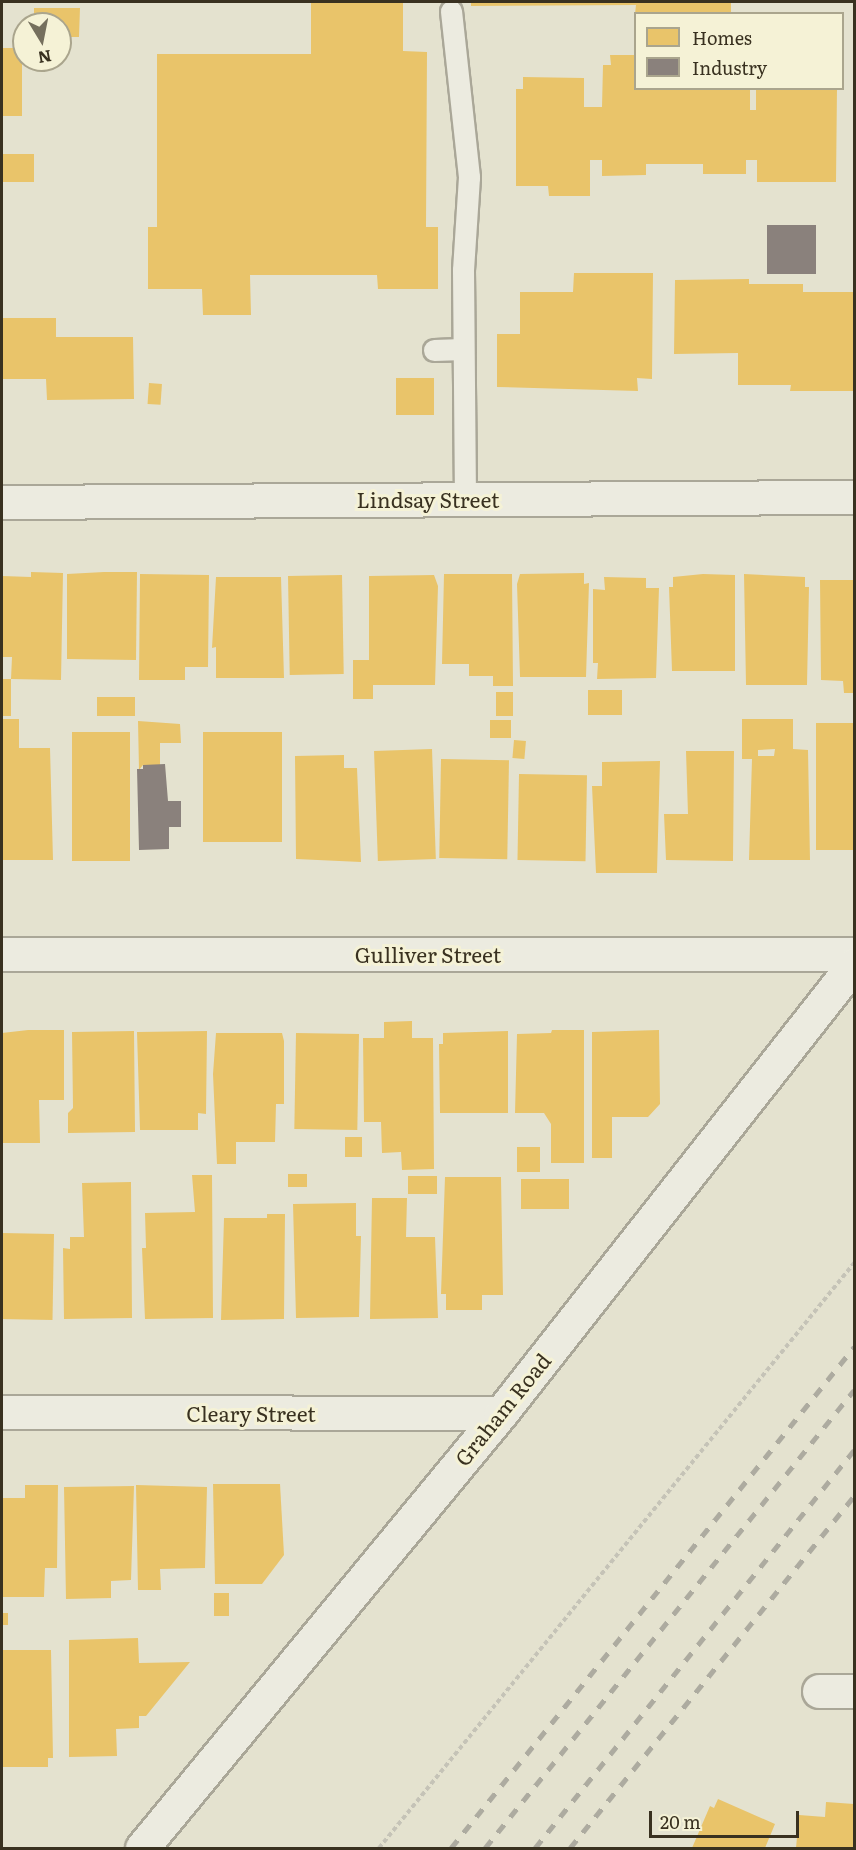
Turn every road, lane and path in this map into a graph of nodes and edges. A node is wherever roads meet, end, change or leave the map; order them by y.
1 (451, 11) dead end
2 (463, 349) junction
3 (434, 350) dead end
4 (855, 497) edge
5 (465, 499) junction
6 (2, 502) edge
7 (2, 954) edge
8 (855, 954) edge
9 (855, 964) edge
10 (855, 1263) edge
11 (2, 1412) edge
12 (501, 1413) junction
13 (855, 1690) edge
14 (819, 1691) dead end
15 (142, 1848) edge
16 (379, 1848) edge

1 - 2 lane
2 - 3 lane
2 - 5 lane
4 - 5 street, Lindsay Street
5 - 6 street, Lindsay Street
7 - 8 street, Gulliver Street
9 - 12 street, Graham Road
10 - 16 path
11 - 12 street, Cleary Street
12 - 15 street, Graham Road
13 - 14 street

